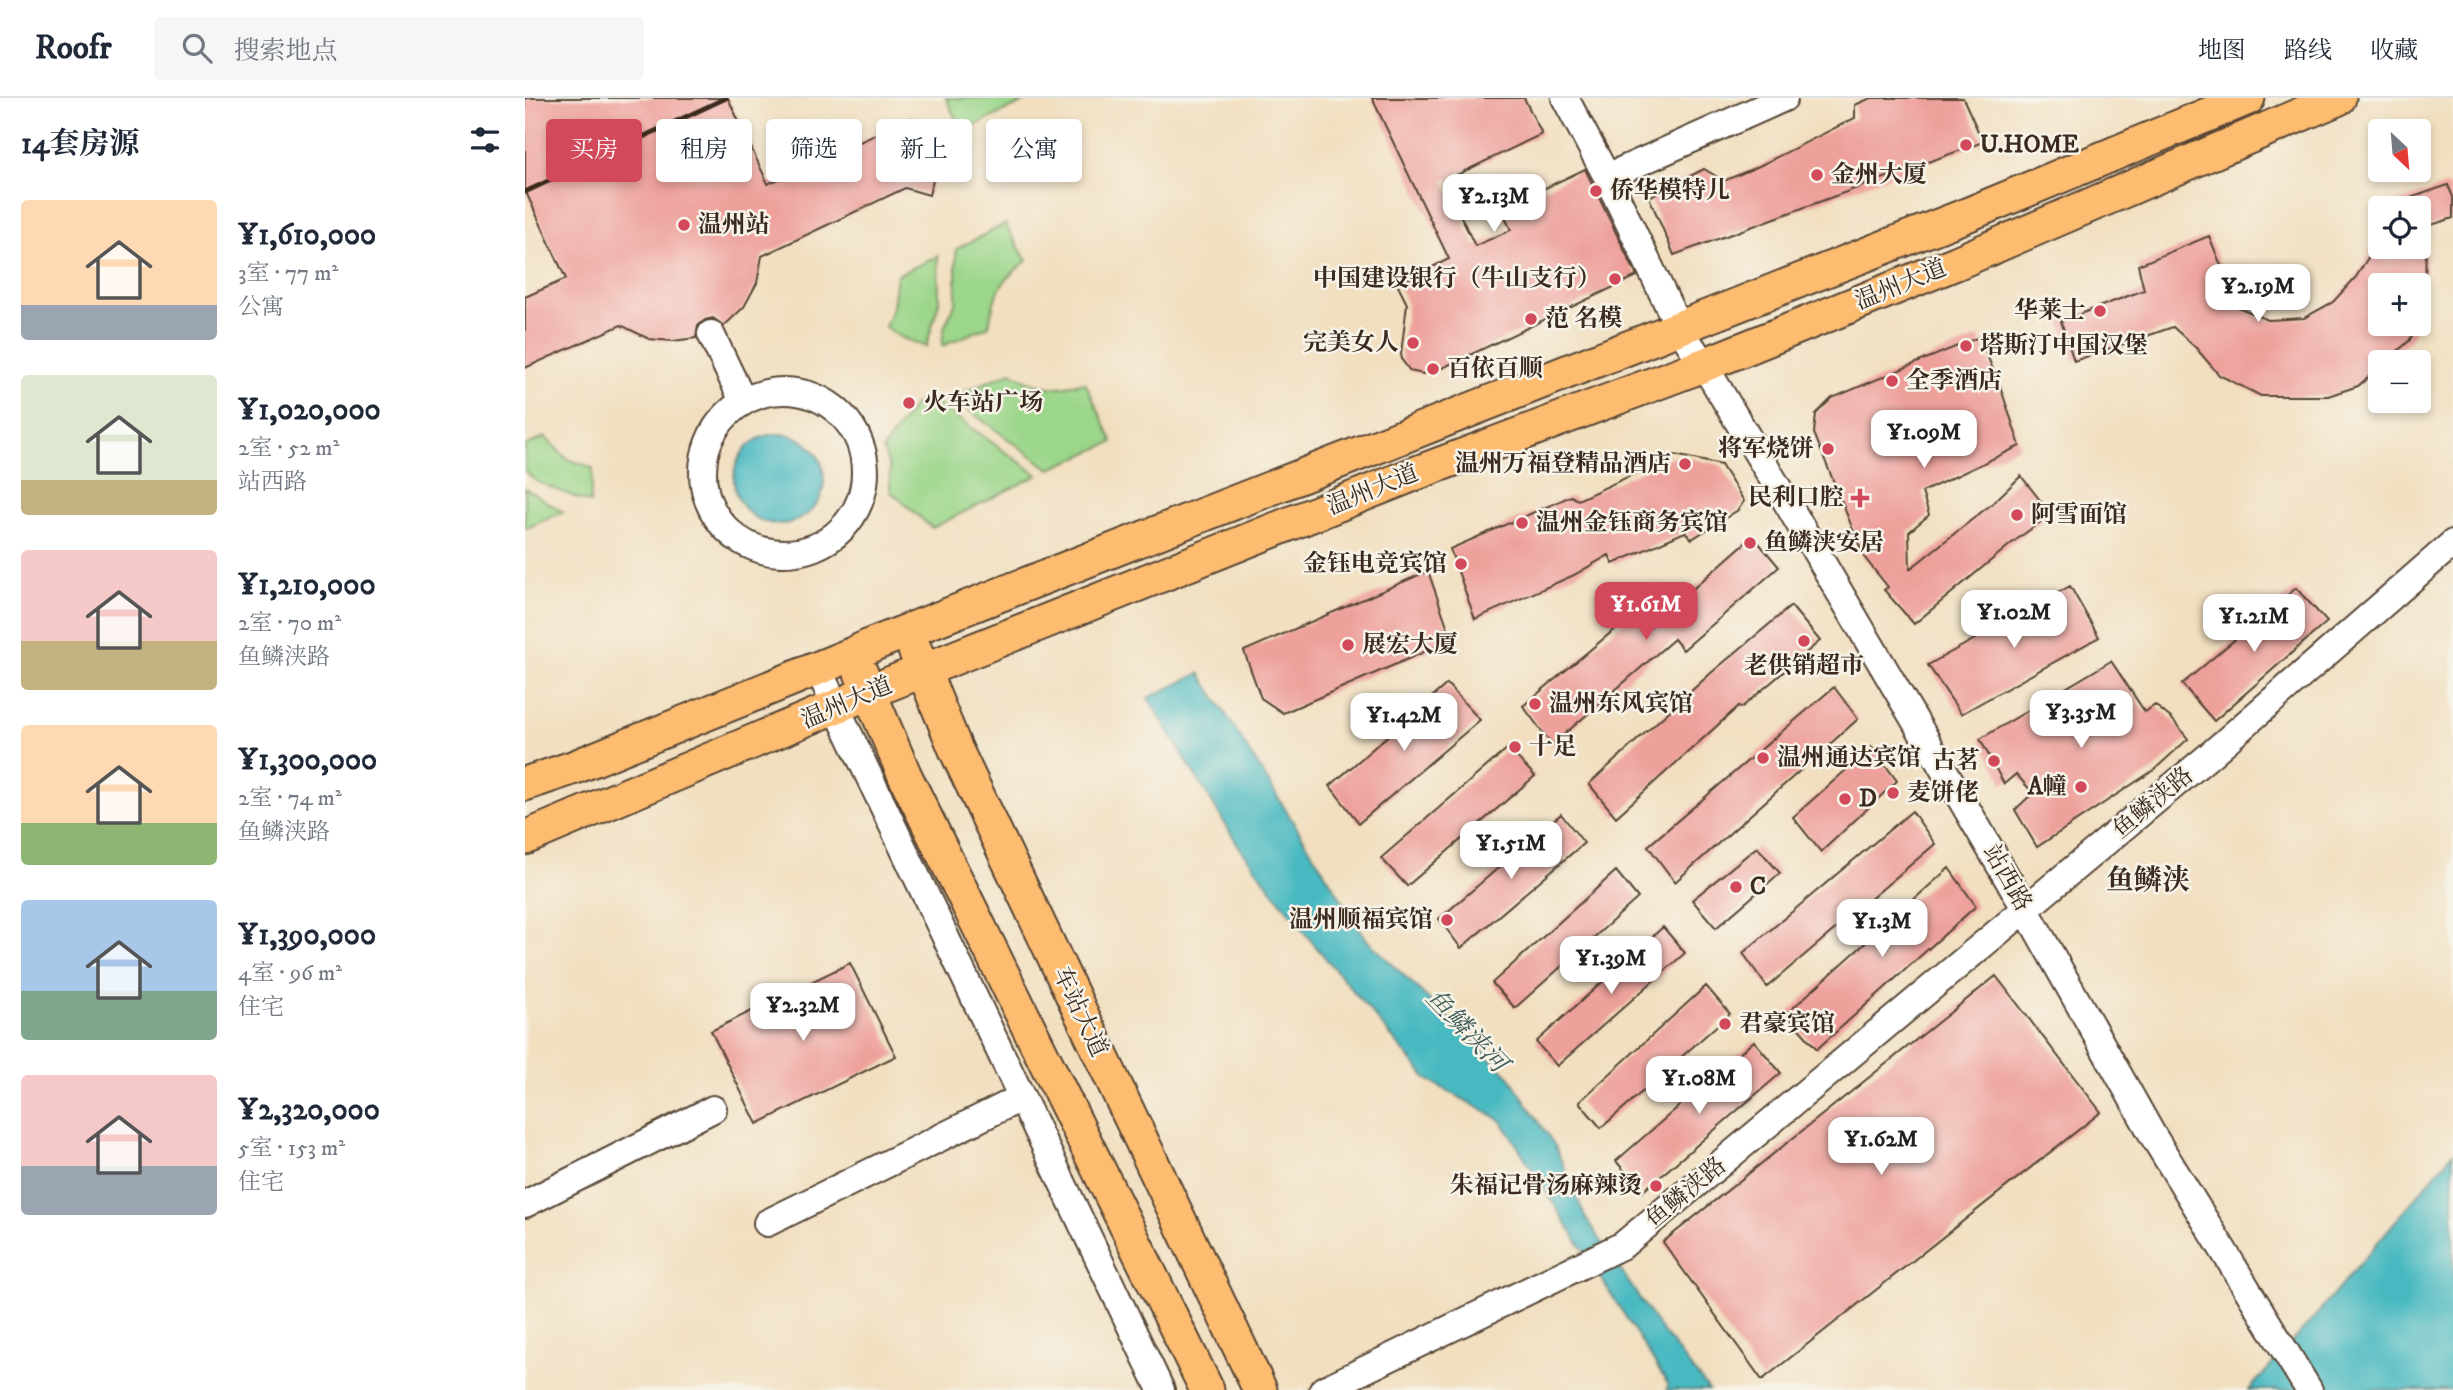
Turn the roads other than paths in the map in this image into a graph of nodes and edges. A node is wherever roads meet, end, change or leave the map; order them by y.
1 (1565, 98) edge
2 (1784, 98) edge
3 (2248, 98) edge
4 (2339, 98) edge
5 (1607, 177) junction
6 (1679, 328) junction
7 (711, 334) dead end
8 (1705, 365) junction
9 (743, 401) junction
10 (2453, 543) edge
11 (907, 631) junction
12 (853, 654) junction
13 (818, 669) junction
14 (924, 670) junction
15 (870, 694) junction
16 (836, 708) junction
17 (525, 784) edge
18 (525, 838) edge
19 (2026, 910) junction
20 (1021, 1098) junction
21 (713, 1109) dead end
22 (525, 1204) edge
23 (767, 1223) dead end
24 (1161, 1390) edge
25 (1207, 1390) edge
26 (1260, 1390) edge
27 (1323, 1390) edge
28 (2309, 1390) edge

1 - 5 street, 站西路
2 - 5 street
3 - 6 main road, 温州大道
4 - 8 main road, 温州大道
5 - 6 street, 站西路
6 - 8 street, 站西路
6 - 11 main road, 温州大道
7 - 9 street
8 - 14 main road, 温州大道
8 - 19 street, 站西路
9 - 9 street
10 - 19 street, 鱼鳞浃路
11 - 12 main road, 温州大道
11 - 14 main road, 车站大道
12 - 13 main road, 温州大道
12 - 15 main road
13 - 16 street
13 - 17 main road, 温州大道
14 - 15 main road, 温州大道
14 - 26 main road, 车站大道
15 - 16 main road, 温州大道
15 - 25 main road
16 - 18 main road, 温州大道
16 - 20 street
19 - 27 street, 鱼鳞浃路
19 - 28 street, 站西路
20 - 23 street
20 - 24 street
21 - 22 street

